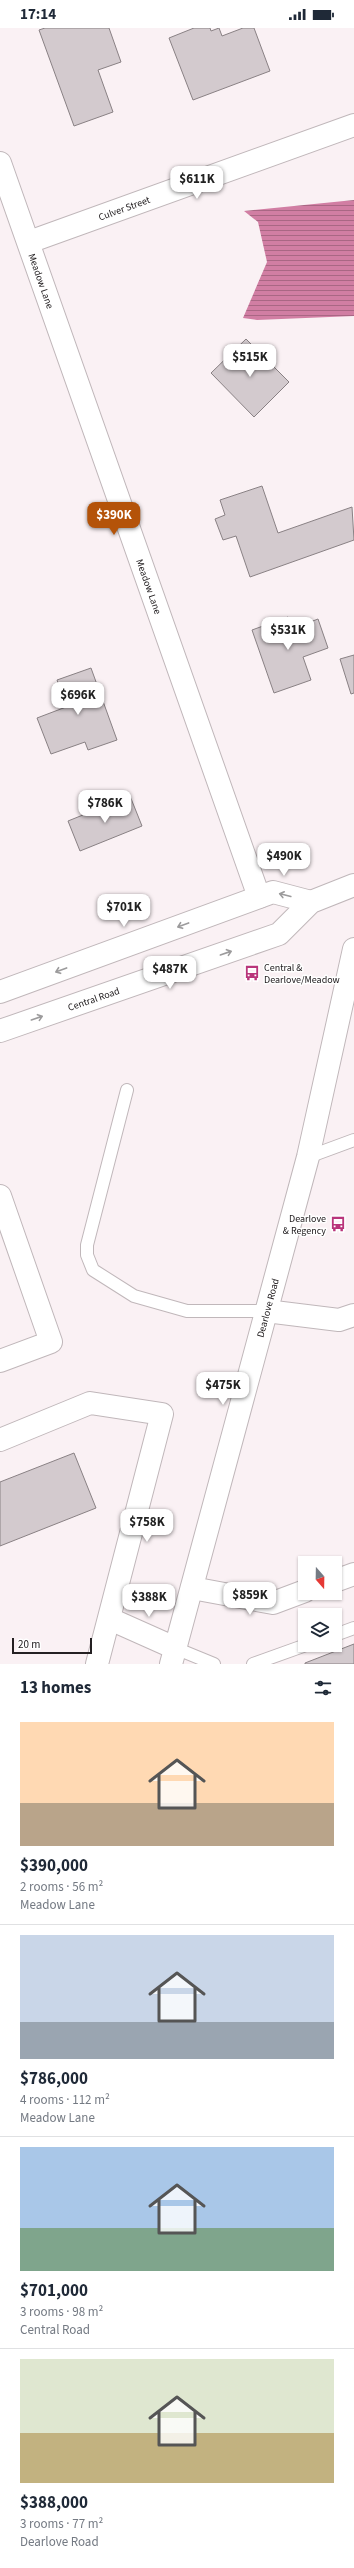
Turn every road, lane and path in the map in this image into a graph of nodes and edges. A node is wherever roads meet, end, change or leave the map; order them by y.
1 (354, 125) edge
2 (0, 164) edge
3 (29, 242) junction
4 (354, 885) edge
5 (259, 897) junction
6 (311, 902) junction
7 (354, 948) edge
8 (0, 992) edge
9 (0, 1031) edge
10 (127, 1090) dead end
11 (354, 1140) edge
12 (308, 1157) junction
13 (0, 1196) edge
14 (266, 1311) junction
15 (352, 1319) edge
16 (0, 1361) edge
17 (0, 1440) edge
18 (354, 1574) edge
19 (342, 1578) edge
20 (192, 1588) junction
21 (298, 1594) edge
22 (110, 1619) junction
23 (354, 1628) edge
24 (342, 1632) edge
25 (298, 1648) edge
26 (173, 1656) edge
27 (97, 1664) edge
28 (214, 1664) edge
29 (252, 1664) edge

1 - 3 street, Culver Street
2 - 3 street, Meadow Lane
3 - 5 street, Meadow Lane
4 - 6 street, Central Road
6 -> 5 street
5 -> 8 street
9 -> 6 street, Central Road
7 - 12 street, Dearlove Road
10 - 14 lane
11 - 12 lane
12 - 14 street, Dearlove Road
13 - 16 street
14 - 15 street
14 - 20 street, Dearlove Road
17 - 22 street
18 - 19 street
20 - 21 street
20 - 26 street, Dearlove Road
22 - 26 street
22 - 27 street
23 - 24 lane
25 - 29 lane
26 - 28 lane

